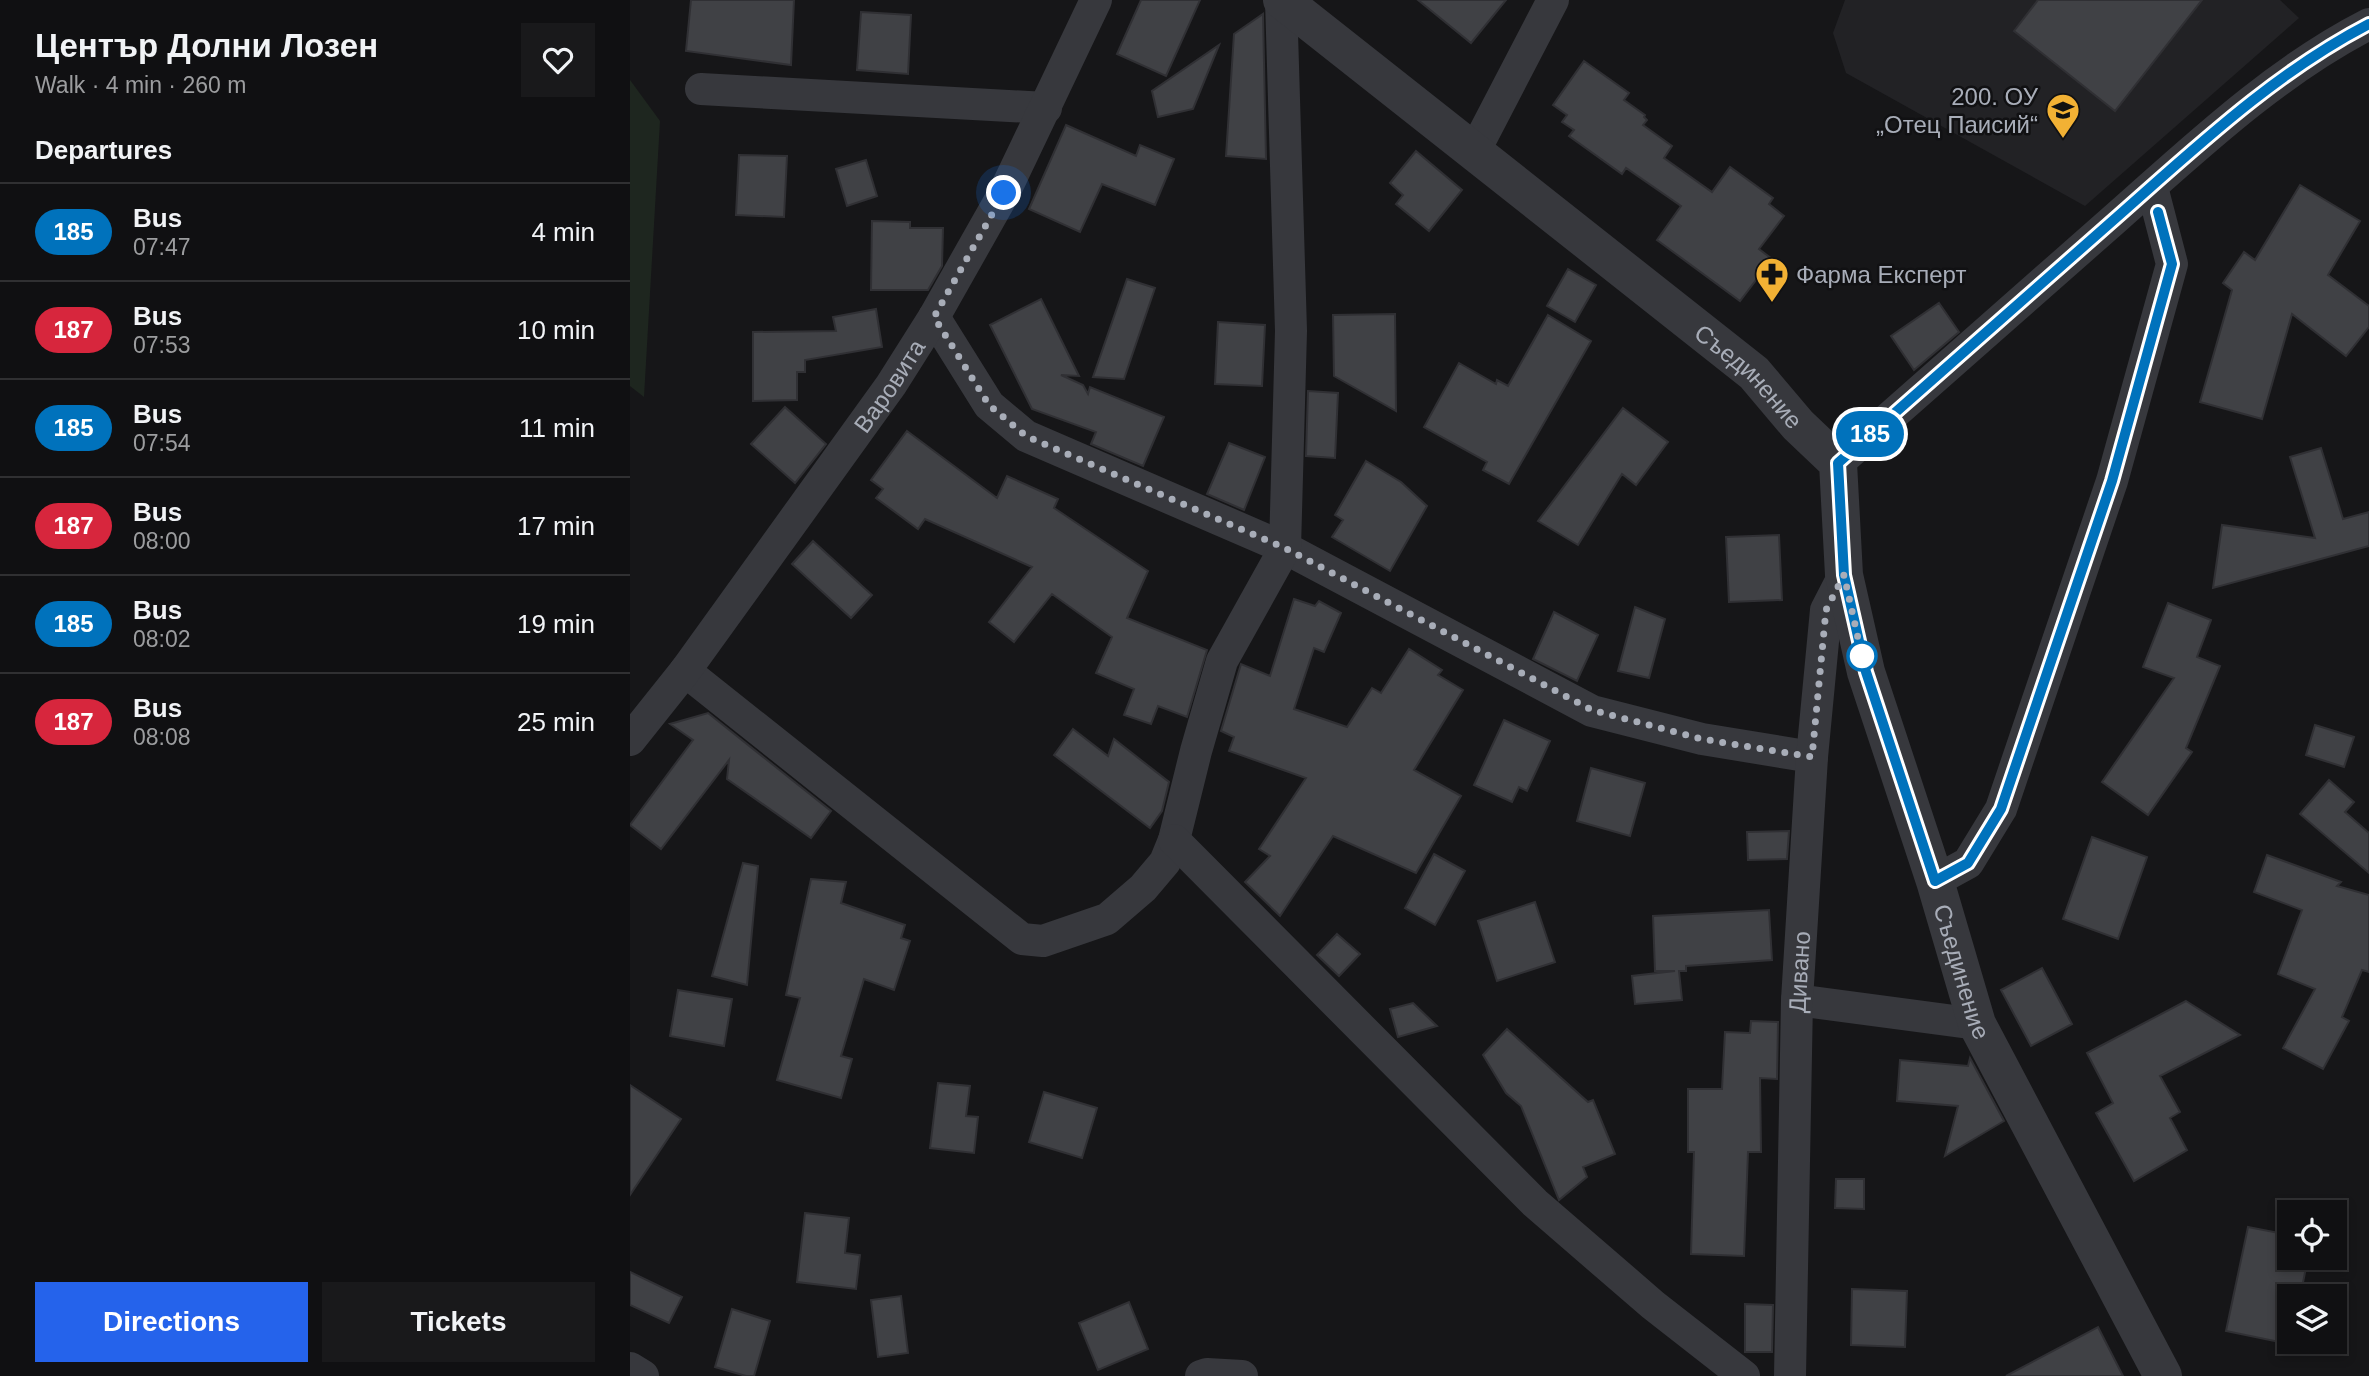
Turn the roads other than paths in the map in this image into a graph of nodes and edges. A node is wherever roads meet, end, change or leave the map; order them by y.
1 (1096, 0) edge
2 (1281, 0) edge
3 (1553, 0) edge
4 (2369, 24) edge
5 (701, 89) dead end
6 (1046, 108) junction
7 (1474, 152) junction
8 (2151, 187) junction
9 (934, 317) junction
10 (1838, 463) junction
11 (1285, 548) junction
12 (1844, 575) junction
13 (685, 671) junction
14 (630, 740) edge
15 (1812, 757) junction
16 (1174, 840) junction
17 (1935, 881) junction
18 (1797, 1000) junction
19 (1978, 1024) junction
20 (630, 1368) edge
21 (643, 1376) edge
22 (1201, 1376) edge
23 (1242, 1376) edge
24 (1744, 1376) edge
25 (1790, 1376) edge
26 (2163, 1376) edge

1 - 6 street, Варовита
2 - 7 street, Съединение
2 - 11 street
3 - 7 street
4 - 8 street
5 - 6 street
6 - 9 street, Варовита
7 - 10 street, Съединение
8 - 10 street
8 - 17 street
9 - 11 street
9 - 13 street, Варовита
10 - 12 street, Съединение
11 - 15 street
11 - 16 street
12 - 15 street, Дивано
12 - 17 street, Съединение
13 - 14 street, Варовита
13 - 16 street
15 - 18 street, Дивано
16 - 24 street
17 - 19 street, Съединение
18 - 19 street
18 - 25 street, Дивано
19 - 26 street, Съединение
20 - 21 street
22 - 23 street

